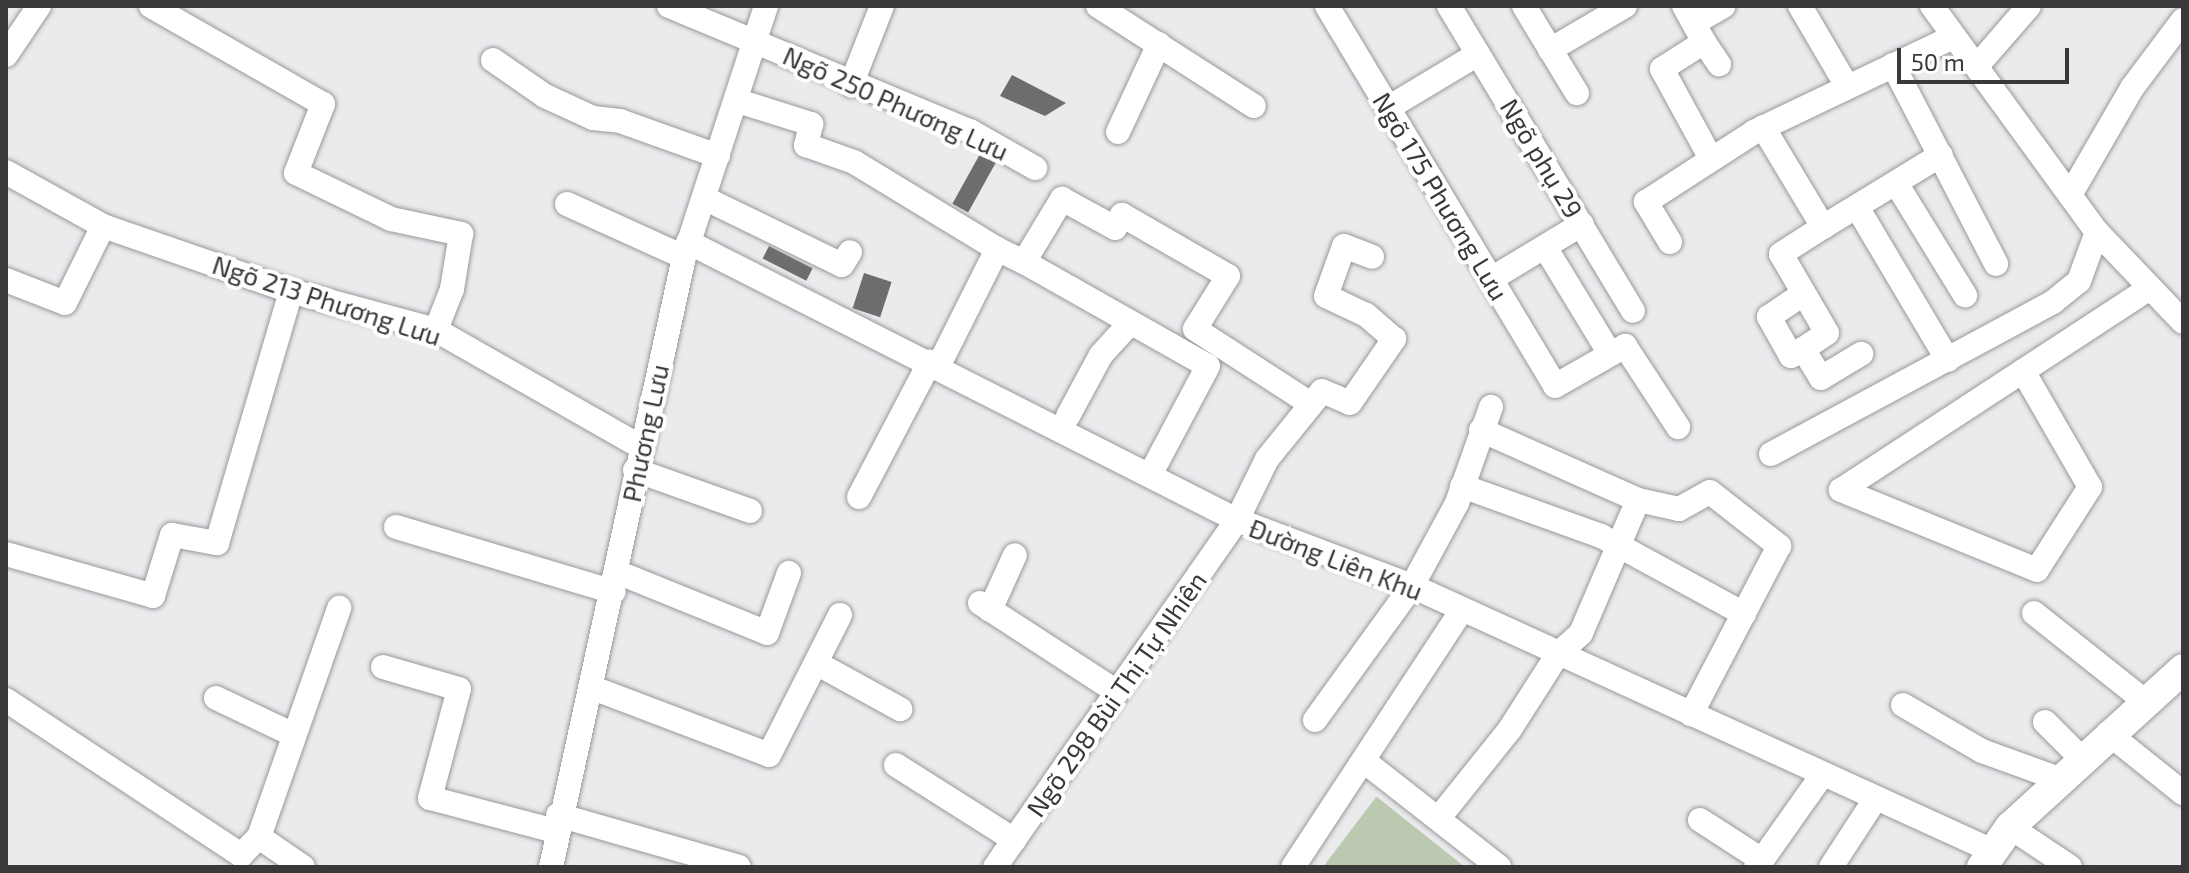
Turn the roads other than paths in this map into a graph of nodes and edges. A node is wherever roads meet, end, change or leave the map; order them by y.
1 (39, 6) edge
2 (151, 6) edge
3 (669, 6) edge
4 (766, 6) edge
5 (882, 6) edge
6 (1098, 6) edge
7 (1327, 6) edge
8 (1449, 6) edge
9 (1524, 6) edge
10 (1625, 6) edge
11 (1724, 6) edge
12 (1800, 6) edge
13 (1932, 6) edge
14 (2029, 6) edge
15 (2183, 20) edge
16 (1694, 24) edge
17 (1953, 37) junction
18 (757, 40) junction
19 (1159, 44) junction
20 (1550, 50) junction
21 (1478, 54) junction
22 (6, 55) edge
23 (493, 60) dead end
24 (1719, 64) dead end
25 (1893, 65) junction
26 (1977, 66) junction
27 (851, 85) junction
28 (1847, 86) junction
29 (1577, 93) dead end
30 (738, 101) junction
31 (1254, 106) dead end
32 (1388, 108) junction
33 (1763, 127) junction
34 (1118, 132) dead end
35 (1941, 155) junction
36 (718, 156) junction
37 (1711, 159) junction
38 (1035, 168) dead end
39 (6, 172) edge
40 (1896, 183) junction
41 (2070, 195) junction
42 (704, 198) junction
43 (567, 204) dead end
44 (1857, 207) junction
45 (1582, 224) junction
46 (103, 226) junction
47 (1823, 227) junction
48 (2097, 232) junction
49 (1670, 242) dead end
50 (1545, 247) junction
51 (997, 249) junction
52 (686, 250) junction
53 (850, 252) dead end
54 (1372, 257) dead end
55 (1024, 262) junction
56 (1996, 264) dead end
57 (1491, 279) junction
58 (6, 280) edge
59 (2150, 288) junction
60 (291, 291) junction
61 (1803, 294) junction
62 (1965, 295) dead end
63 (1633, 311) dead end
64 (2183, 322) edge
65 (1130, 323) junction
66 (436, 330) junction
67 (1803, 349) junction
68 (1610, 354) junction
69 (1861, 354) dead end
70 (1948, 360) junction
71 (935, 364) junction
72 (2023, 371) junction
73 (1311, 404) junction
74 (1491, 407) dead end
75 (1068, 416) dead end
76 (1678, 427) dead end
77 (1481, 430) junction
78 (1771, 454) dead end
79 (638, 459) junction
80 (1150, 475) junction
81 (1462, 486) junction
82 (859, 497) dead end
83 (1638, 500) junction
84 (750, 511) dead end
85 (1237, 520) junction
86 (396, 527) dead end
87 (1616, 544) junction
88 (6, 554) edge
89 (1015, 555) dead end
90 (789, 573) dead end
91 (616, 582) junction
92 (1412, 586) junction
93 (339, 608) dead end
94 (1461, 611) junction
95 (2034, 613) dead end
96 (1744, 614) junction
97 (840, 615) dead end
98 (1558, 654) junction
99 (818, 664) junction
100 (383, 667) dead end
101 (2183, 669) edge
102 (593, 688) junction
103 (1117, 692) junction
104 (216, 698) dead end
105 (6, 700) edge
106 (2147, 703) junction
107 (1903, 705) dead end
108 (900, 709) dead end
109 (1691, 714) junction
110 (1315, 720) dead end
111 (2045, 722) dead end
112 (2108, 733) junction
113 (294, 735) junction
114 (1364, 761) junction
115 (896, 765) dead end
116 (2072, 770) junction
117 (1823, 774) junction
118 (2183, 793) edge
119 (1876, 798) junction
120 (1438, 819) junction
121 (1700, 820) dead end
122 (556, 823) junction
123 (259, 837) junction
124 (1014, 840) junction
125 (1996, 849) edge
126 (289, 863) edge
127 (1759, 864) edge
128 (551, 867) edge
129 (739, 867) edge
130 (995, 867) edge
131 (1293, 867) edge
132 (1499, 867) edge
133 (1831, 867) edge
134 (2070, 867) edge

1 - 22 street
2 - 66 street
3 - 18 street, Ngõ 250 Phương Lưu
4 - 18 street, Phương Lưu
5 - 27 street
6 - 19 street
7 - 32 street, Ngõ 175 Phương Lưu
8 - 21 street, Ngõ phụ 29
9 - 20 street
10 - 20 street
11 - 16 street
12 - 28 street
13 - 17 street
14 - 26 street
15 - 41 street
16 - 24 street
16 - 37 street
17 - 25 street
17 - 26 street
18 - 27 street, Ngõ 250 Phương Lưu
18 - 30 street, Phương Lưu
19 - 31 street
19 - 34 street
20 - 29 street
21 - 32 street
21 - 45 street, Ngõ phụ 29
23 - 36 street
25 - 28 street
25 - 35 street
26 - 41 street
27 - 38 street, Ngõ 250 Phương Lưu
28 - 33 street
30 - 36 street, Phương Lưu
30 - 51 street
32 - 57 street, Ngõ 175 Phương Lưu
33 - 37 street
33 - 47 street
35 - 40 street
35 - 56 street
36 - 42 street, Phương Lưu
37 - 49 street
39 - 46 street, Ngõ 213 Phương Lưu
40 - 44 street
40 - 62 street
41 - 48 street
42 - 52 street, Phương Lưu
42 - 53 street
43 - 52 street, Đường Liên Khu
44 - 47 street
44 - 70 street
45 - 50 street
45 - 63 street, Ngõ phụ 29
46 - 58 street
46 - 60 street, Ngõ 213 Phương Lưu
47 - 61 street
48 - 59 street
48 - 70 street
50 - 57 street
50 - 68 street
51 - 55 street
51 - 71 street
52 - 71 street, Đường Liên Khu
52 - 79 street, Phương Lưu
54 - 73 street
55 - 65 street
55 - 73 street
57 - 68 street, Ngõ 175 Phương Lưu
59 - 64 street
59 - 72 street
60 - 66 street, Ngõ 213 Phương Lưu
60 - 88 street
61 - 67 street
61 - 67 street
65 - 75 street
65 - 80 street
66 - 79 street, Ngõ 213 Phương Lưu
67 - 69 street
68 - 76 street
70 - 78 street
71 - 80 street, Đường Liên Khu
71 - 82 street
72 - 72 street
73 - 85 street, Ngõ 298 Bùi Thị Tự Nhiên
74 - 77 street
77 - 81 street
77 - 83 street
79 - 84 street, Ngõ 213 Phương Lưu
79 - 91 street, Phương Lưu
80 - 85 street, Đường Liên Khu
81 - 87 street
81 - 92 street
83 - 87 street
83 - 96 street
85 - 92 street, Đường Liên Khu
85 - 103 street, Ngõ 298 Bùi Thị Tự Nhiên
86 - 91 street
87 - 96 street
87 - 98 street
89 - 103 street
90 - 91 street
91 - 102 street, Phương Lưu
92 - 94 street, Đường Liên Khu
92 - 110 street
93 - 113 street
94 - 98 street, Đường Liên Khu
94 - 114 street
95 - 106 street
96 - 109 street
97 - 99 street
98 - 109 street, Đường Liên Khu
98 - 120 street
99 - 102 street
99 - 108 street
100 - 122 street
101 - 106 main road
102 - 122 street, Phương Lưu
103 - 124 street, Ngõ 298 Bùi Thị Tự Nhiên
104 - 113 street
105 - 123 street
106 - 112 main road
107 - 116 street
109 - 117 street, Đường Liên Khu
111 - 116 street
112 - 116 main road
112 - 118 street
113 - 123 street
114 - 120 street
114 - 131 street
115 - 124 street
116 - 125 main road
117 - 119 street, Đường Liên Khu
117 - 127 street
119 - 125 street, Đường Liên Khu
119 - 133 street
120 - 132 street
121 - 127 street
122 - 128 street, Phương Lưu
122 - 129 street
123 - 126 street
124 - 130 street, Ngõ 298 Bùi Thị Tự Nhiên
125 - 134 street, Đường Liên Khu

